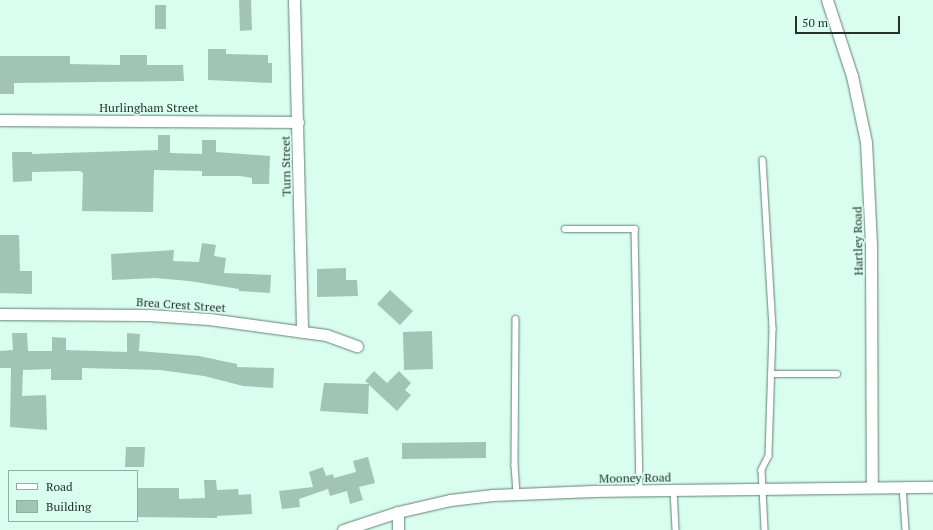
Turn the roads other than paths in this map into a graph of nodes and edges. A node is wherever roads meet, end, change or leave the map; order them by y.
1 (294, 0) edge
2 (828, 0) edge
3 (0, 120) edge
4 (298, 122) junction
5 (763, 160) dead end
6 (565, 230) dead end
7 (0, 314) edge
8 (516, 319) dead end
9 (302, 332) junction
10 (357, 346) dead end
11 (773, 374) junction
12 (837, 374) dead end
13 (903, 487) junction
14 (933, 487) edge
15 (872, 488) junction
16 (762, 489) junction
17 (640, 490) junction
18 (674, 490) junction
19 (517, 494) junction
20 (398, 512) junction
21 (343, 530) edge
22 (398, 530) edge
23 (676, 530) edge
24 (765, 530) edge
25 (906, 530) edge

1 - 4 street, Turn Street
2 - 15 street, Hartley Road
3 - 4 street, Hurlingham Street
4 - 9 street, Turn Street
5 - 11 lane
6 - 17 lane
7 - 9 street, Brea Crest Street
8 - 19 lane
9 - 10 street, Brea Crest Street
11 - 12 lane
11 - 16 lane
13 - 14 street, Mooney Road
13 - 15 street, Mooney Road
13 - 25 lane
15 - 16 street, Mooney Road
16 - 18 street, Mooney Road
16 - 24 lane
17 - 18 street, Mooney Road
17 - 19 street, Mooney Road
18 - 23 lane
19 - 20 street, Mooney Road
20 - 21 street, Mooney Road
20 - 22 street

